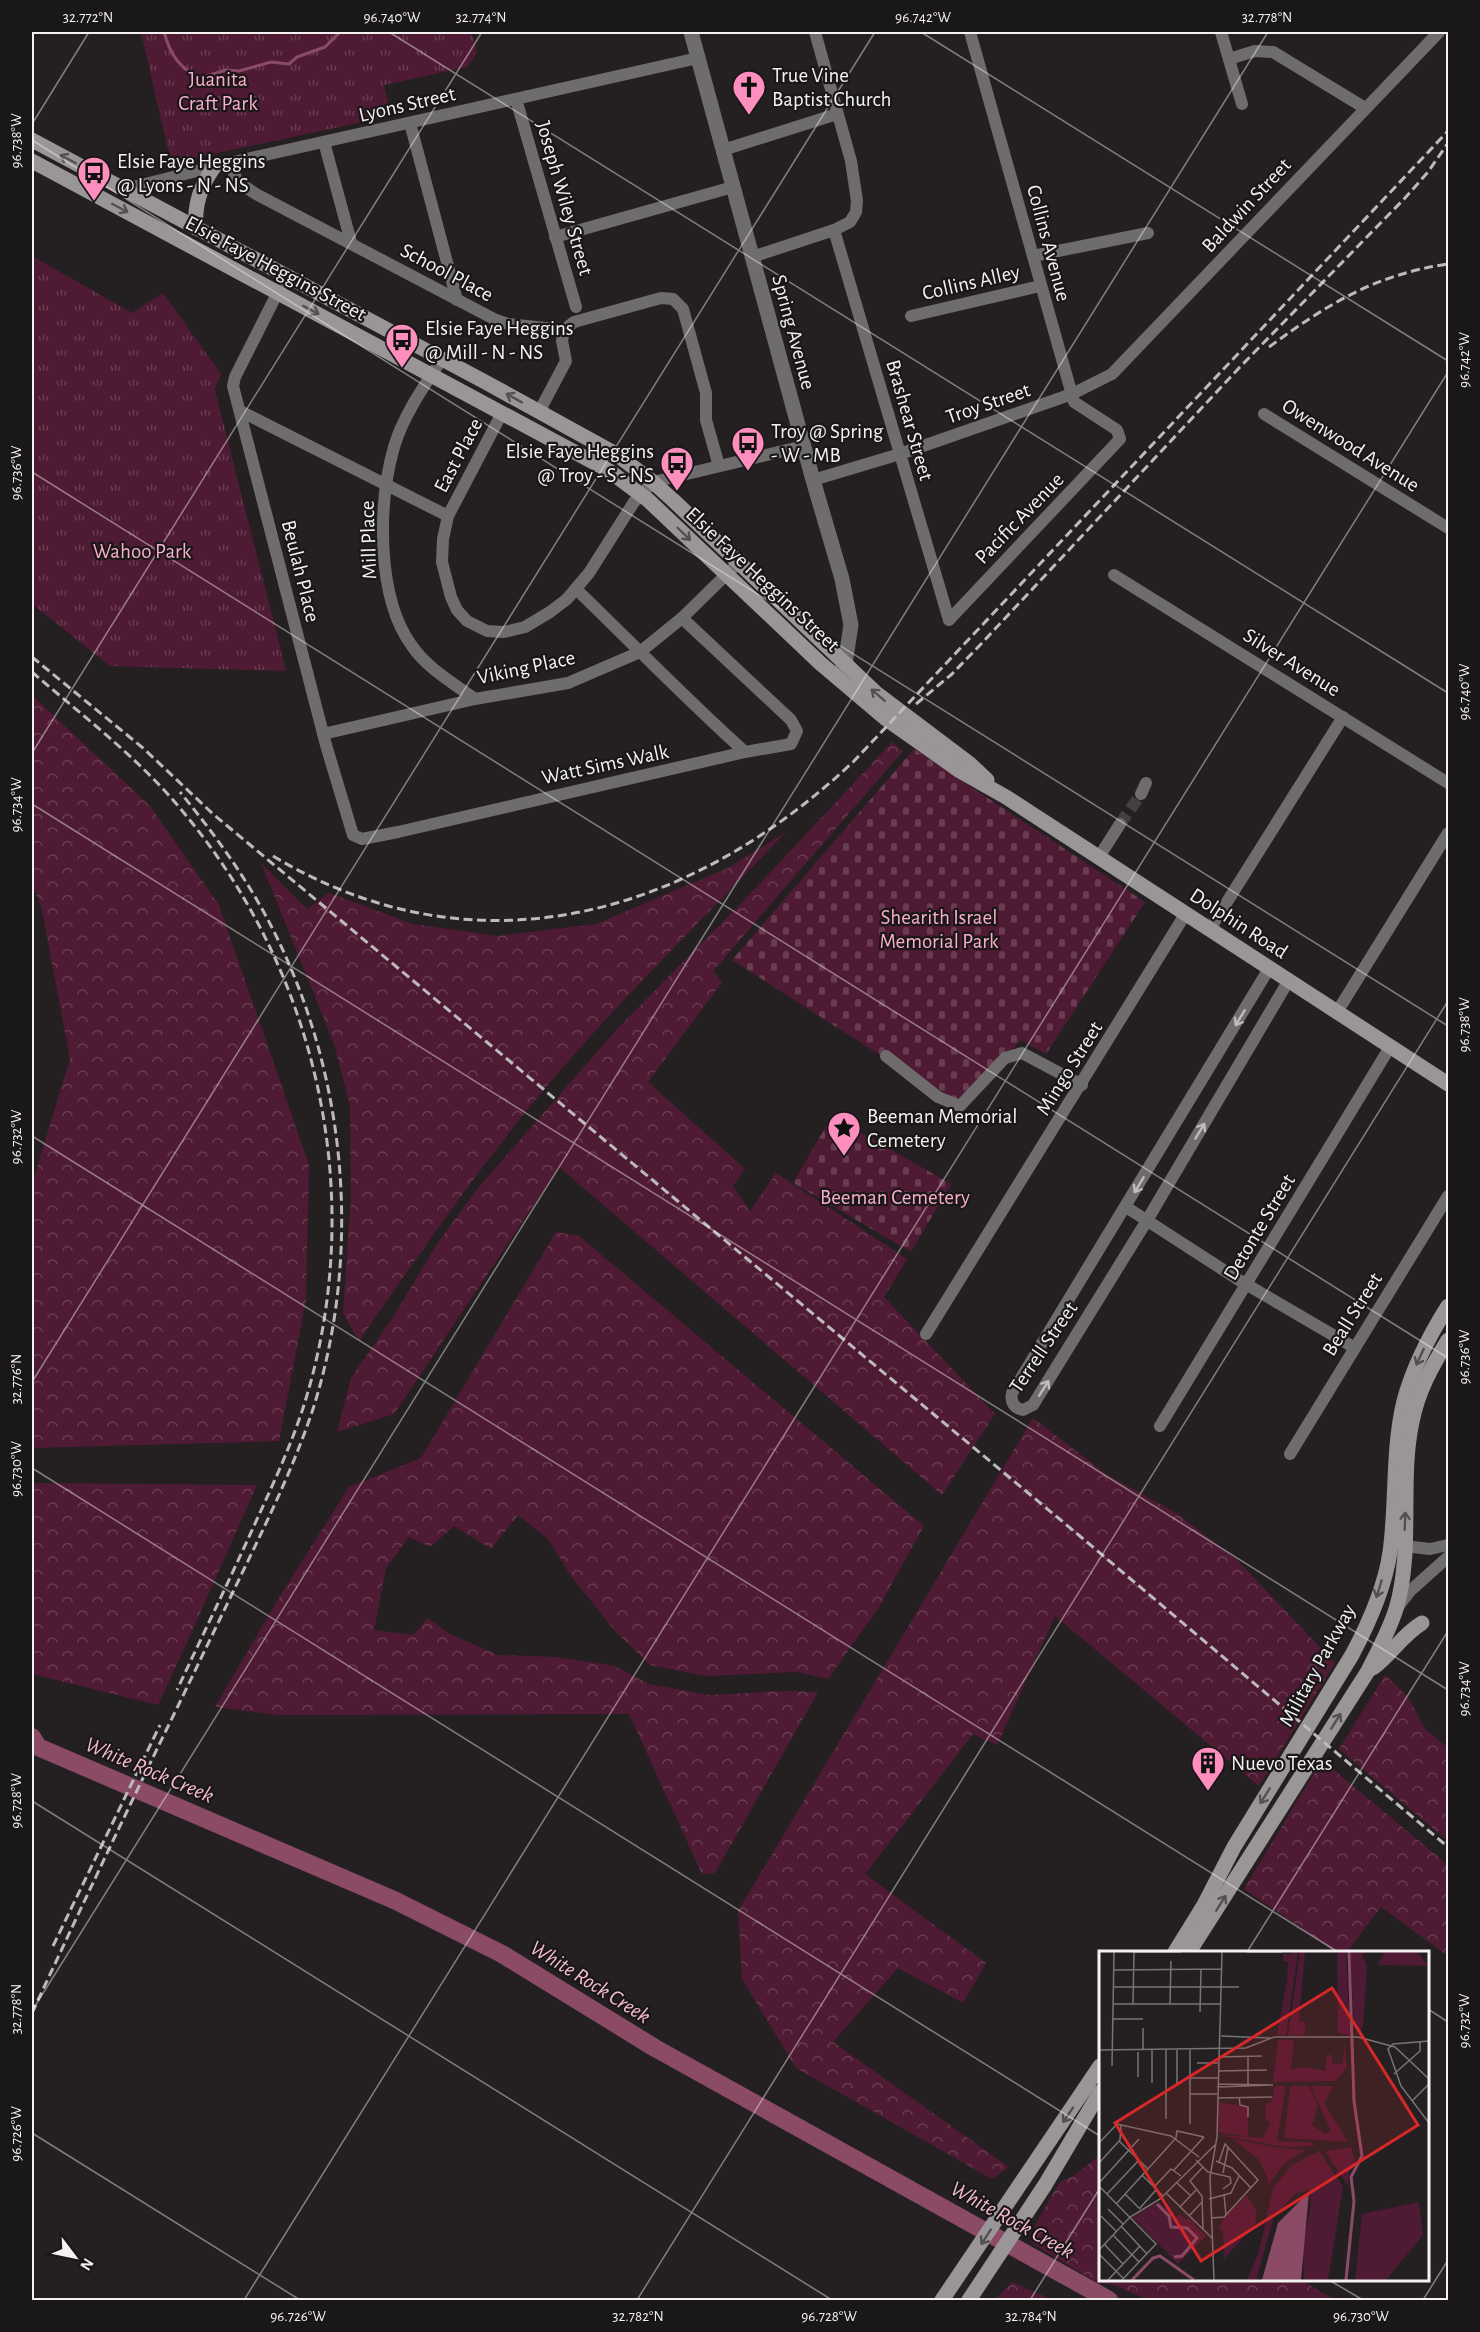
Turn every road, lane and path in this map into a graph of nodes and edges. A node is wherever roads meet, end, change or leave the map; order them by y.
1 (691, 32) edge
2 (815, 32) edge
3 (973, 32) edge
4 (1221, 32) edge
5 (1439, 32) edge
6 (698, 58) junction
7 (1229, 58) junction
8 (516, 99) junction
9 (1242, 104) dead end
10 (1365, 108) junction
11 (837, 114) junction
12 (410, 123) junction
13 (32, 140) edge
14 (324, 142) junction
15 (723, 150) junction
16 (32, 161) edge
17 (229, 163) junction
18 (214, 167) junction
19 (733, 187) junction
20 (125, 189) junction
21 (196, 228) junction
22 (834, 230) junction
23 (1148, 233) dead end
24 (555, 237) junction
25 (351, 242) junction
26 (1033, 256) junction
27 (752, 257) junction
28 (286, 276) junction
29 (1040, 286) junction
30 (278, 292) junction
31 (457, 300) junction
32 (576, 308) dead end
33 (911, 316) dead end
34 (564, 330) junction
35 (442, 359) junction
36 (432, 374) junction
37 (1072, 394) junction
38 (240, 411) junction
39 (539, 412) junction
40 (502, 413) junction
41 (1264, 414) dead end
42 (1118, 443) joint
43 (804, 446) junction
44 (900, 454) junction
45 (719, 466) junction
46 (813, 480) junction
47 (653, 482) junction
48 (386, 484) junction
49 (641, 494) junction
50 (448, 516) junction
51 (1449, 528) edge
52 (739, 562) junction
53 (726, 575) junction
54 (1114, 575) dead end
55 (576, 589) junction
56 (682, 618) junction
57 (949, 620) joint
58 (640, 652) junction
59 (841, 671) junction
60 (475, 699) junction
61 (1343, 717) junction
62 (324, 737) junction
63 (745, 753) junction
64 (1449, 783) edge
65 (1120, 824) tunnel mouth
66 (1449, 832) edge
67 (1099, 857) junction
68 (1186, 913) junction
69 (1210, 929) junction
70 (1270, 968) junction
71 (1289, 980) junction
72 (1337, 1012) junction
73 (1390, 1047) junction
74 (886, 1056) dead end
75 (1082, 1084) junction
76 (1449, 1084) edge
77 (1449, 1196) edge
78 (1126, 1207) junction
79 (1146, 1222) junction
80 (1247, 1285) junction
81 (1449, 1306) edge
82 (926, 1334) dead end
83 (1449, 1340) edge
84 (1354, 1348) junction
85 (1160, 1426) dead end
86 (1290, 1454) dead end
87 (1449, 1545) edge
88 (1404, 1546) junction
89 (1390, 1553) junction
90 (1449, 1557) edge
91 (1396, 1609) junction
92 (1422, 1623) dead end
93 (1368, 1671) junction
94 (1234, 1847) junction
95 (1250, 1857) junction
96 (1176, 1951) edge
97 (1191, 1951) edge
98 (1097, 2088) edge
99 (942, 2301) edge
100 (969, 2301) edge

1 - 6 street, Spring Avenue
2 - 11 street
3 - 26 street, Collins Avenue
4 - 7 street
5 - 10 street, Baldwin Street
6 - 8 street, Lyons Street
6 - 15 street, Spring Avenue
7 - 9 street
7 - 10 street
8 - 12 street, Lyons Street
8 - 24 street, Joseph Wiley Street
10 - 37 street, Baldwin Street
11 - 15 street
11 - 22 street
12 - 14 street, Lyons Street
12 - 31 street
20 -> 13 main road, Elsie Faye Heggins Street
14 - 17 street, Lyons Street
14 - 25 street
15 - 19 street, Spring Avenue
16 -> 30 main road, Elsie Faye Heggins Street
17 - 18 street, Lyons Street
17 - 25 street, School Place
18 - 20 street, Lyons Street
18 - 21 main road
19 - 24 street
19 - 27 street, Spring Avenue
20 - 21 main road, Elsie Faye Heggins Street
21 - 28 main road, Elsie Faye Heggins Street
22 - 27 street
22 - 44 street, Brashear Street
23 - 26 street
24 - 32 street, Joseph Wiley Street
25 - 31 street, School Place
26 - 29 street, Collins Avenue
27 - 43 street, Spring Avenue
28 - 30 street, Beulah Place
28 - 35 main road, Elsie Faye Heggins Street
29 - 33 street, Collins Alley
29 - 37 street, Collins Avenue
30 -> 36 main road, Elsie Faye Heggins Street
30 - 38 street, Beulah Place
31 - 34 street, School Place
34 - 39 street
34 - 45 street
35 - 36 street, Mill Place
39 -> 35 main road, Elsie Faye Heggins Street
36 - 40 main road, Elsie Faye Heggins Street
36 - 48 street, Mill Place
37 - 42 street, Collins Avenue
37 - 44 street, Troy Street
38 - 48 street
38 - 62 street, Beulah Place
39 - 47 main road, Elsie Faye Heggins Street
40 - 49 main road, Elsie Faye Heggins Street
40 - 50 street, East Place
41 - 51 street, Owenwood Avenue
42 - 57 street, Pacific Avenue
43 - 45 street
43 - 46 street, Spring Avenue
44 - 46 street, Troy Street
44 - 57 street, Brashear Street
45 - 47 street
46 - 59 street, Spring Avenue
47 - 49 street
47 - 52 main road, Elsie Faye Heggins Street
48 - 50 street
48 - 60 street, Mill Place
49 -> 53 main road, Elsie Faye Heggins Street
49 - 55 street, East Place
50 - 55 street, East Place
52 - 53 street, Viking Place
52 - 59 main road, Elsie Faye Heggins Street
53 - 56 street, Viking Place
53 - 59 main road, Elsie Faye Heggins Street
54 - 61 street, Silver Avenue
55 - 58 street
56 - 58 street, Viking Place
56 - 63 street, Watt Sims Walk
58 - 60 street, Viking Place
58 - 63 street
59 - 67 main road, Dolphin Road
60 - 62 street, Viking Place
61 - 64 street, Silver Avenue
61 - 69 street
62 - 63 street, Watt Sims Walk
65 - 67 street
66 - 72 street
67 - 68 main road, Dolphin Road
68 - 69 main road, Dolphin Road
68 - 75 street, Mingo Street
69 - 70 main road, Dolphin Road
70 - 71 main road, Dolphin Road
70 -> 78 street, Terrell Street
71 - 72 main road, Dolphin Road
79 -> 71 street, Terrell Street
72 - 73 main road, Dolphin Road
73 - 76 main road, Dolphin Road
73 - 80 street, Detonte Street
74 - 75 street
75 - 82 street, Mingo Street
77 - 84 street, Beall Street
78 - 79 street
78 -> 79 street, Terrell Street
79 - 80 street
80 - 84 street
80 - 85 street, Detonte Street
81 -> 89 main road, Military Parkway
88 -> 83 main road, Military Parkway
84 - 86 street, Beall Street
87 - 88 street
88 - 89 main road
88 - 91 main road, Military Parkway
89 -> 94 main road, Military Parkway
90 - 91 street
91 - 93 main road, Military Parkway
92 - 93 main road
95 -> 93 main road, Military Parkway
94 - 95 main road
94 - 96 main road, Military Parkway
97 -> 95 main road, Military Parkway
98 -> 99 main road
98 - 100 main road

